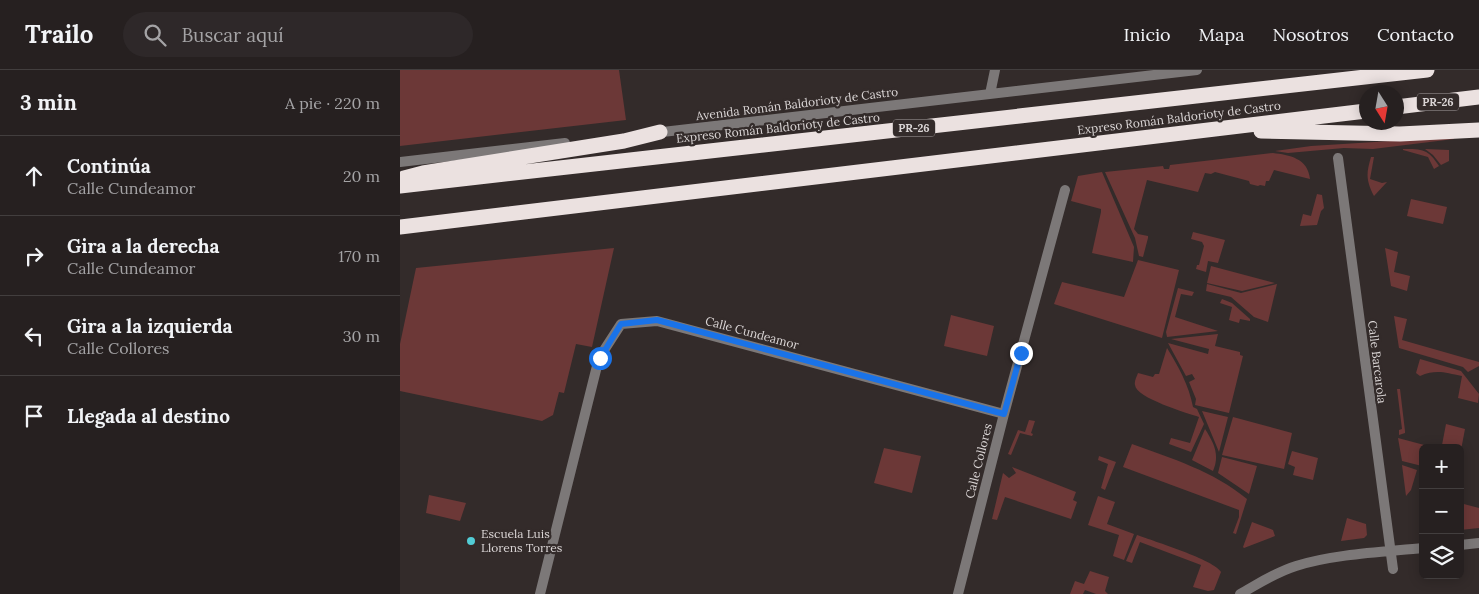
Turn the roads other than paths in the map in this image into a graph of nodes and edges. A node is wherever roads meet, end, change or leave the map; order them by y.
1 (995, 70) edge
2 (1197, 70) edge
3 (1427, 70) edge
4 (990, 94) junction
5 (1479, 97) edge
6 (1404, 106) edge
7 (1359, 112) edge
8 (1209, 130) junction
9 (1479, 130) edge
10 (660, 132) junction
11 (1338, 158) dead end
12 (400, 162) edge
13 (400, 178) edge
14 (400, 186) edge
15 (1065, 190) dead end
16 (400, 227) edge
17 (1004, 414) junction
18 (1479, 543) edge
19 (1464, 545) edge
20 (1419, 548) edge
21 (1390, 552) junction
22 (1393, 569) dead end
23 (540, 594) edge
24 (958, 594) edge
25 (1240, 594) edge

1 - 4 street
2 - 4 street, Avenida Román Baldorioty de Castro
3 - 14 highway, Expreso Román Baldorioty de Castro / PR-26
4 - 10 street, Avenida Román Baldorioty de Castro
5 - 6 highway, PR-26
7 - 8 highway, Expreso Román Baldorioty de Castro
8 - 9 highway
8 - 16 highway, Expreso Román Baldorioty de Castro
10 - 12 street, Avenida Román Baldorioty de Castro
10 - 13 highway
11 - 21 street, Calle Barcarola
15 - 17 street, Calle Collores
17 - 23 street, Calle Cundeamor
17 - 24 street, Calle Collores
18 - 19 street
20 - 21 street
21 - 22 street, Calle Barcarola
21 - 25 street

